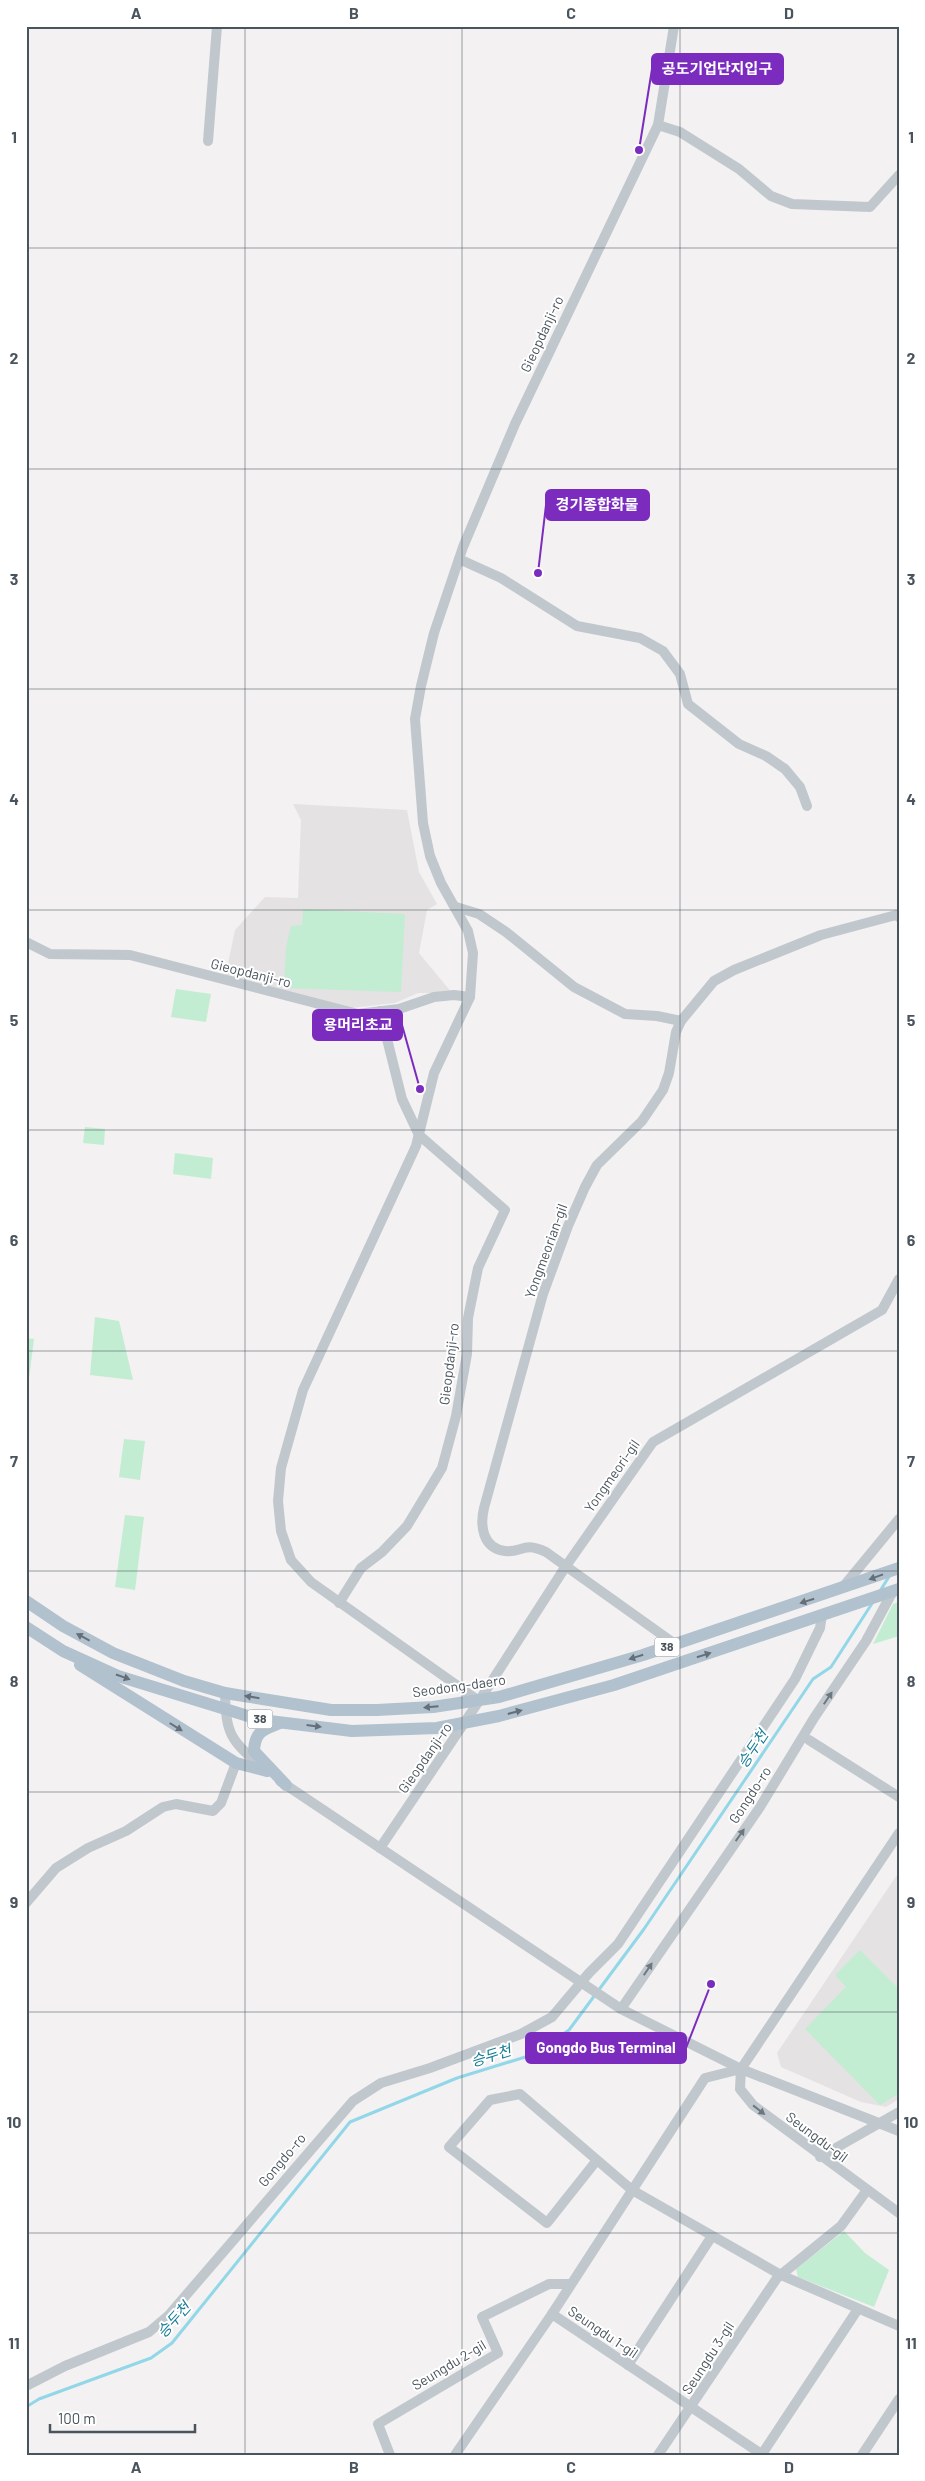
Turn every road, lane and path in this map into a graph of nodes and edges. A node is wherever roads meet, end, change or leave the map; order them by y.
1 (217, 26) edge
2 (674, 26) edge
3 (658, 125) junction
4 (208, 141) dead end
5 (899, 175) edge
6 (459, 559) junction
7 (807, 806) dead end
8 (456, 907) junction
9 (899, 917) edge
10 (26, 942) edge
11 (470, 996) junction
12 (380, 1011) junction
13 (680, 1021) junction
14 (419, 1135) junction
15 (899, 1278) edge
16 (899, 1519) edge
17 (566, 1566) junction
18 (899, 1568) edge
19 (847, 1587) junction
20 (892, 1591) edge
21 (26, 1601) edge
22 (339, 1602) junction
23 (828, 1612) junction
24 (26, 1627) edge
25 (675, 1644) junction
26 (63, 1650) junction
27 (226, 1693) junction
28 (479, 1701) junction
29 (226, 1710) junction
30 (467, 1721) junction
31 (281, 1722) junction
32 (809, 1740) dead end
33 (236, 1763) junction
34 (267, 1771) junction
35 (286, 1785) junction
36 (899, 1797) edge
37 (899, 1833) edge
38 (380, 1848) junction
39 (26, 1903) edge
40 (584, 1986) junction
41 (616, 2006) junction
42 (741, 2069) junction
43 (899, 2112) edge
44 (879, 2124) junction
45 (899, 2132) edge
46 (820, 2157) junction
47 (597, 2160) junction
48 (632, 2190) junction
49 (867, 2190) junction
50 (899, 2213) edge
51 (712, 2236) junction
52 (781, 2275) junction
53 (572, 2284) junction
54 (858, 2309) junction
55 (552, 2314) junction
56 (899, 2326) edge
57 (628, 2365) junction
58 (26, 2386) edge
59 (899, 2399) edge
60 (692, 2408) junction
61 (762, 2454) edge
62 (390, 2455) edge
63 (455, 2455) edge
64 (658, 2455) edge
65 (862, 2455) edge

1 - 4 street
2 - 3 street, Gieopdanji-ro
3 - 5 street
3 - 6 street, Gieopdanji-ro
6 - 7 street
6 - 8 street, Gieopdanji-ro
8 - 11 street, Gieopdanji-ro
8 - 13 street
9 - 13 street, Yongmeorian-gil
10 - 12 street, Gieopdanji-ro
11 - 12 street, Gieopdanji-ro
11 - 14 street, Gieopdanji-ro
12 - 14 street
13 - 17 street, Yongmeorian-gil
14 - 22 street, Gieopdanji-ro
14 - 22 street, Gieopdanji-ro
15 - 17 street, Yongmeori-gil
16 - 19 street
17 - 25 street, Yongmeorian-gil
17 - 28 street, Yongmeori-gil
18 -> 19 main road, Seodong-daero / 38
19 -> 25 main road, Seodong-daero / 38
20 - 23 main road, 38
41 -> 20 street, Gongdo-ro
27 -> 21 main road, Seodong-daero / 38
22 - 28 street, Gieopdanji-ro
30 -> 23 main road, 38
23 - 40 street, Gongdo-ro
24 - 26 main road, 38
25 -> 28 main road, Seodong-daero / 38
26 -> 29 main road, 38
26 -> 33 main road
28 -> 27 main road, Seodong-daero / 38
27 - 29 street
28 - 30 street, Gieopdanji-ro
29 - 31 main road, 38
29 - 34 street
31 -> 30 main road, 38
30 - 38 street, Gieopdanji-ro
31 - 35 main road
32 - 36 street
33 - 34 main road
33 - 39 street
34 - 35 street
35 - 38 street
37 - 42 street
38 - 40 street
40 - 41 street
40 - 58 street, Gongdo-ro
41 - 42 street
42 - 44 street
42 -> 46 street, Seungdu-gil
42 - 48 street, Seungdu 1-gil
43 - 44 street
44 - 45 street
44 - 46 street
46 - 49 street, Seungdu-gil
47 - 47 street
47 - 48 street
48 - 51 street
48 - 53 street, Seungdu 1-gil
49 - 50 street, Seungdu-gil
49 - 52 street, Seungdu 3-gil
51 - 52 street
51 - 57 street
52 - 54 street
52 - 60 street, Seungdu 3-gil
53 - 55 street, Seungdu 1-gil
53 - 62 street, Seungdu 2-gil
54 - 56 street
54 - 61 street
55 - 57 street, Seungdu 1-gil
55 - 63 street
57 - 60 street, Seungdu 1-gil
59 - 65 street
60 - 61 street, Seungdu 1-gil
60 - 64 street, Seungdu 3-gil

